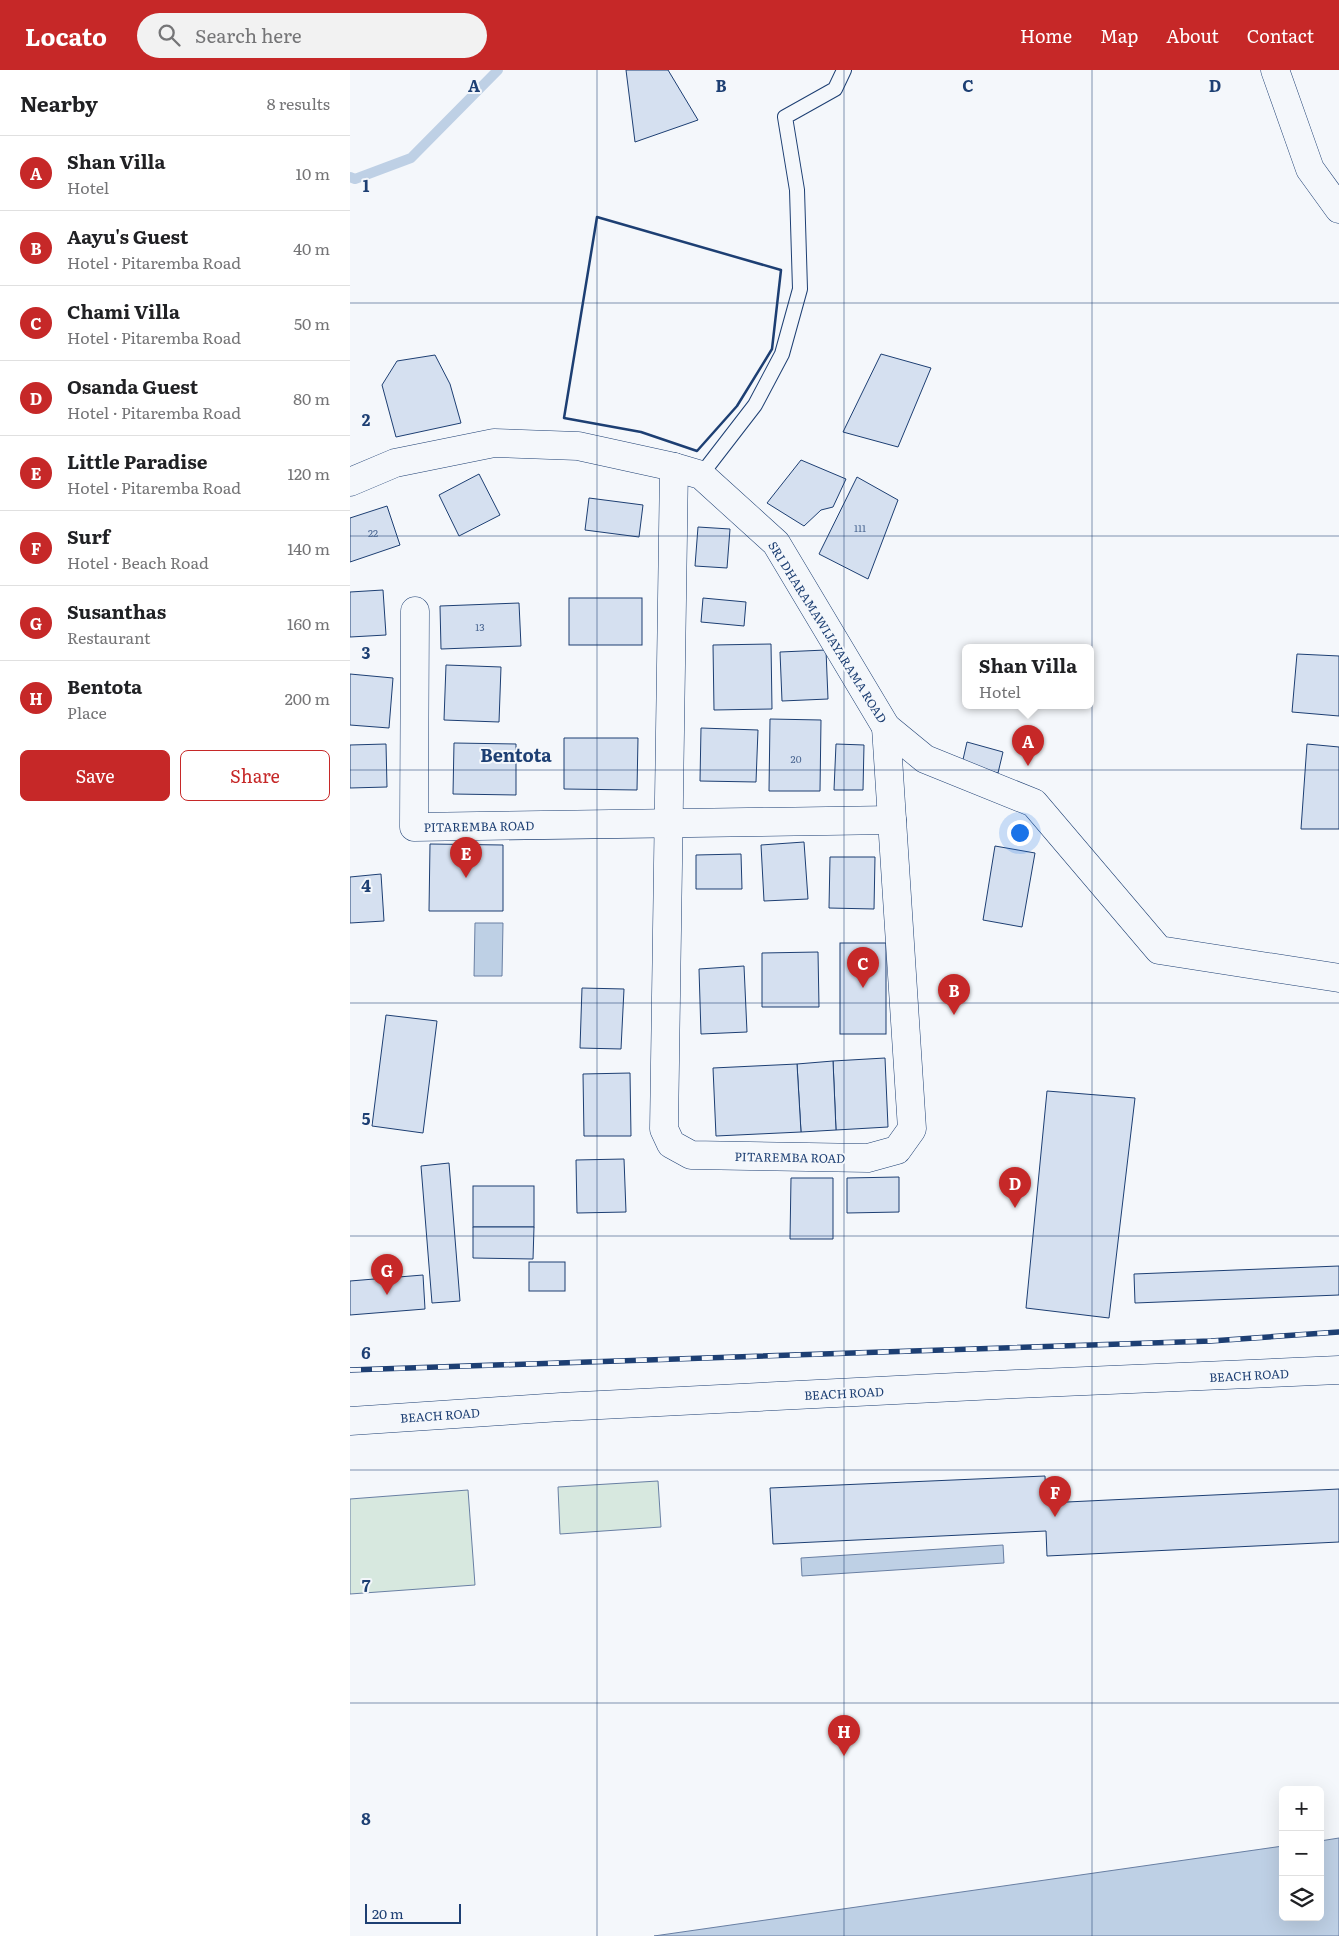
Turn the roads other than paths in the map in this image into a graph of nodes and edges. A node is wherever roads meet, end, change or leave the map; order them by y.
1 (844, 70) edge
2 (1275, 70) edge
3 (1339, 209) edge
4 (674, 466) junction
5 (702, 475) junction
6 (350, 482) edge
7 (415, 611) dead end
8 (886, 727) junction
9 (892, 820) junction
10 (670, 823) junction
11 (1339, 978) edge
12 (1339, 1370) edge
13 (350, 1421) edge

1 - 5 lane
2 - 3 street
4 - 5 street, SRI DHARAMAWIJAYARAMA ROAD
4 - 6 street, SRI DHARAMAWIJAYARAMA ROAD
4 - 10 street, PITAREMBA ROAD
5 - 8 street, SRI DHARAMAWIJAYARAMA ROAD
7 - 10 street, PITAREMBA ROAD
8 - 9 street, PITAREMBA ROAD
8 - 11 street, SRI DHARAMAWIJAYARAMA ROAD
9 - 10 street, PITAREMBA ROAD
9 - 10 street, PITAREMBA ROAD
12 - 13 street, BEACH ROAD

